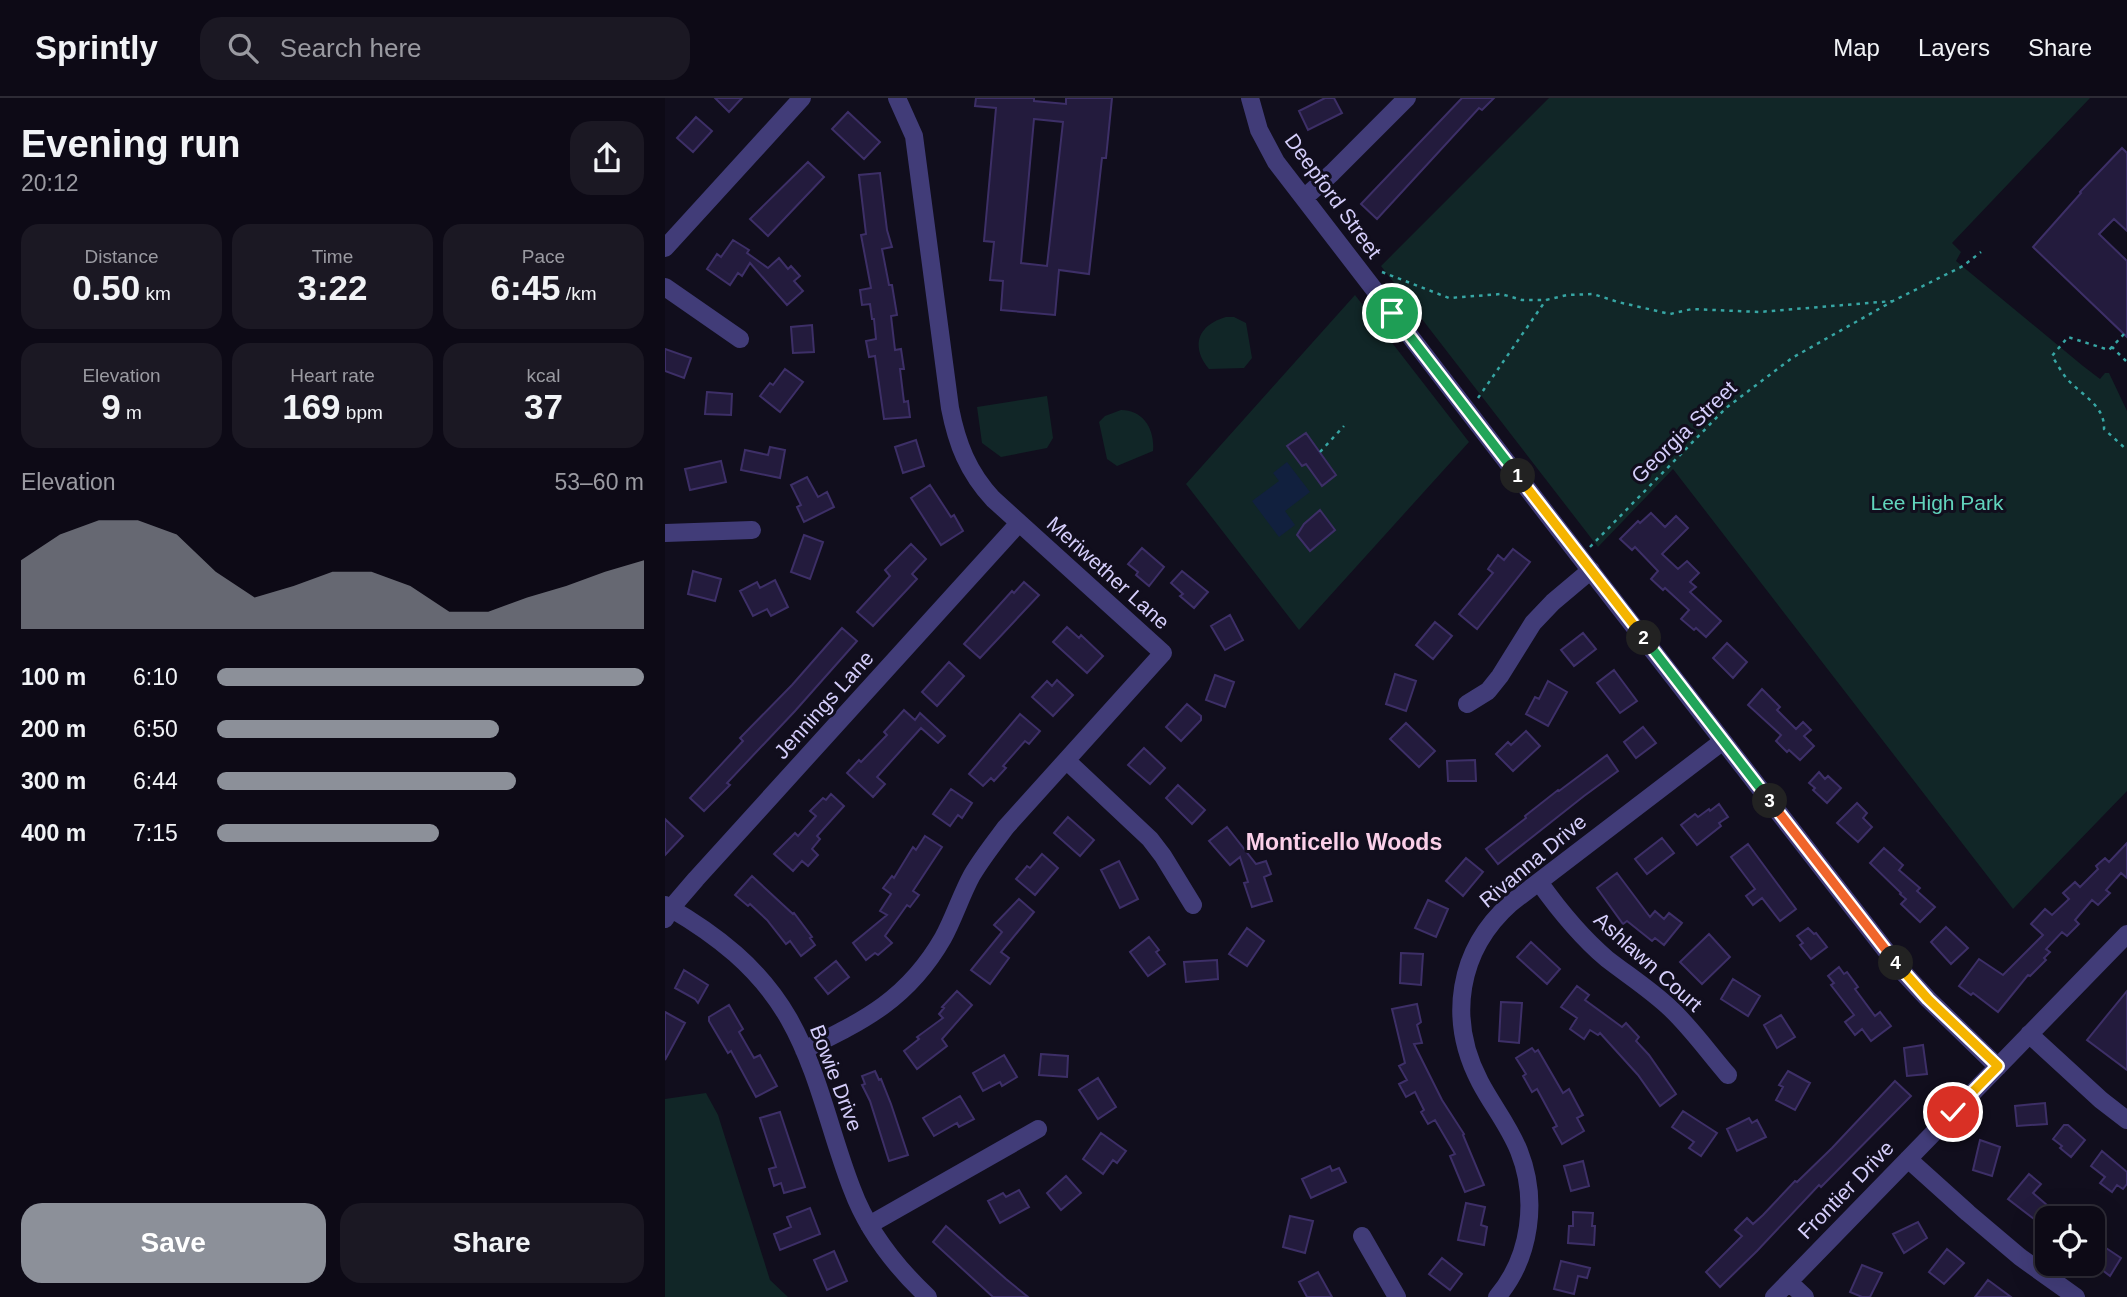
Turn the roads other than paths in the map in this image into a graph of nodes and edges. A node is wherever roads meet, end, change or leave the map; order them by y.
1 (802, 98) edge
2 (897, 98) edge
3 (1250, 98) edge
4 (1406, 98) edge
5 (1304, 198) junction
6 (665, 248) edge
7 (665, 287) edge
8 (740, 340) dead end
9 (1019, 523) junction
10 (753, 530) dead end
11 (665, 533) edge
12 (1585, 564) junction
13 (1467, 704) dead end
14 (1723, 741) junction
15 (1067, 761) junction
16 (1539, 882) junction
17 (1193, 905) dead end
18 (667, 911) edge
19 (2127, 934) edge
20 (2029, 1034) junction
21 (804, 1050) junction
22 (1998, 1066) junction
23 (1728, 1075) dead end
24 (2127, 1120) edge
25 (1038, 1129) dead end
26 (1908, 1158) junction
27 (869, 1225) junction
28 (1362, 1236) dead end
29 (1789, 1282) junction
30 (929, 1297) edge
31 (1397, 1297) edge
32 (1497, 1297) edge
33 (1774, 1297) edge
34 (1805, 1297) edge
35 (2076, 1297) edge

1 - 6 street
2 - 9 street, Meriwether Lane
3 - 5 street, Deepford Street
4 - 5 street
5 - 12 street, Deepford Street
7 - 8 street
9 - 15 street, Meriwether Lane
9 - 18 street, Jennings Lane
10 - 11 street
12 - 13 street
12 - 14 street, Deepford Street
14 - 16 street, Rivanna Drive
14 - 22 street, Deepford Street
15 - 17 street
15 - 21 street, Meriwether Lane
16 - 23 street, Ashlawn Court
16 - 32 street, Rivanna Drive
18 - 21 street, Bowie Drive
19 - 20 street, Frontier Drive
20 - 22 street, Frontier Drive
20 - 24 street
21 - 27 street, Bowie Drive
22 - 26 street, Frontier Drive
25 - 27 street
26 - 29 street, Frontier Drive
26 - 35 street
27 - 30 street, Bowie Drive
28 - 31 street
29 - 33 street, Frontier Drive
29 - 34 street

